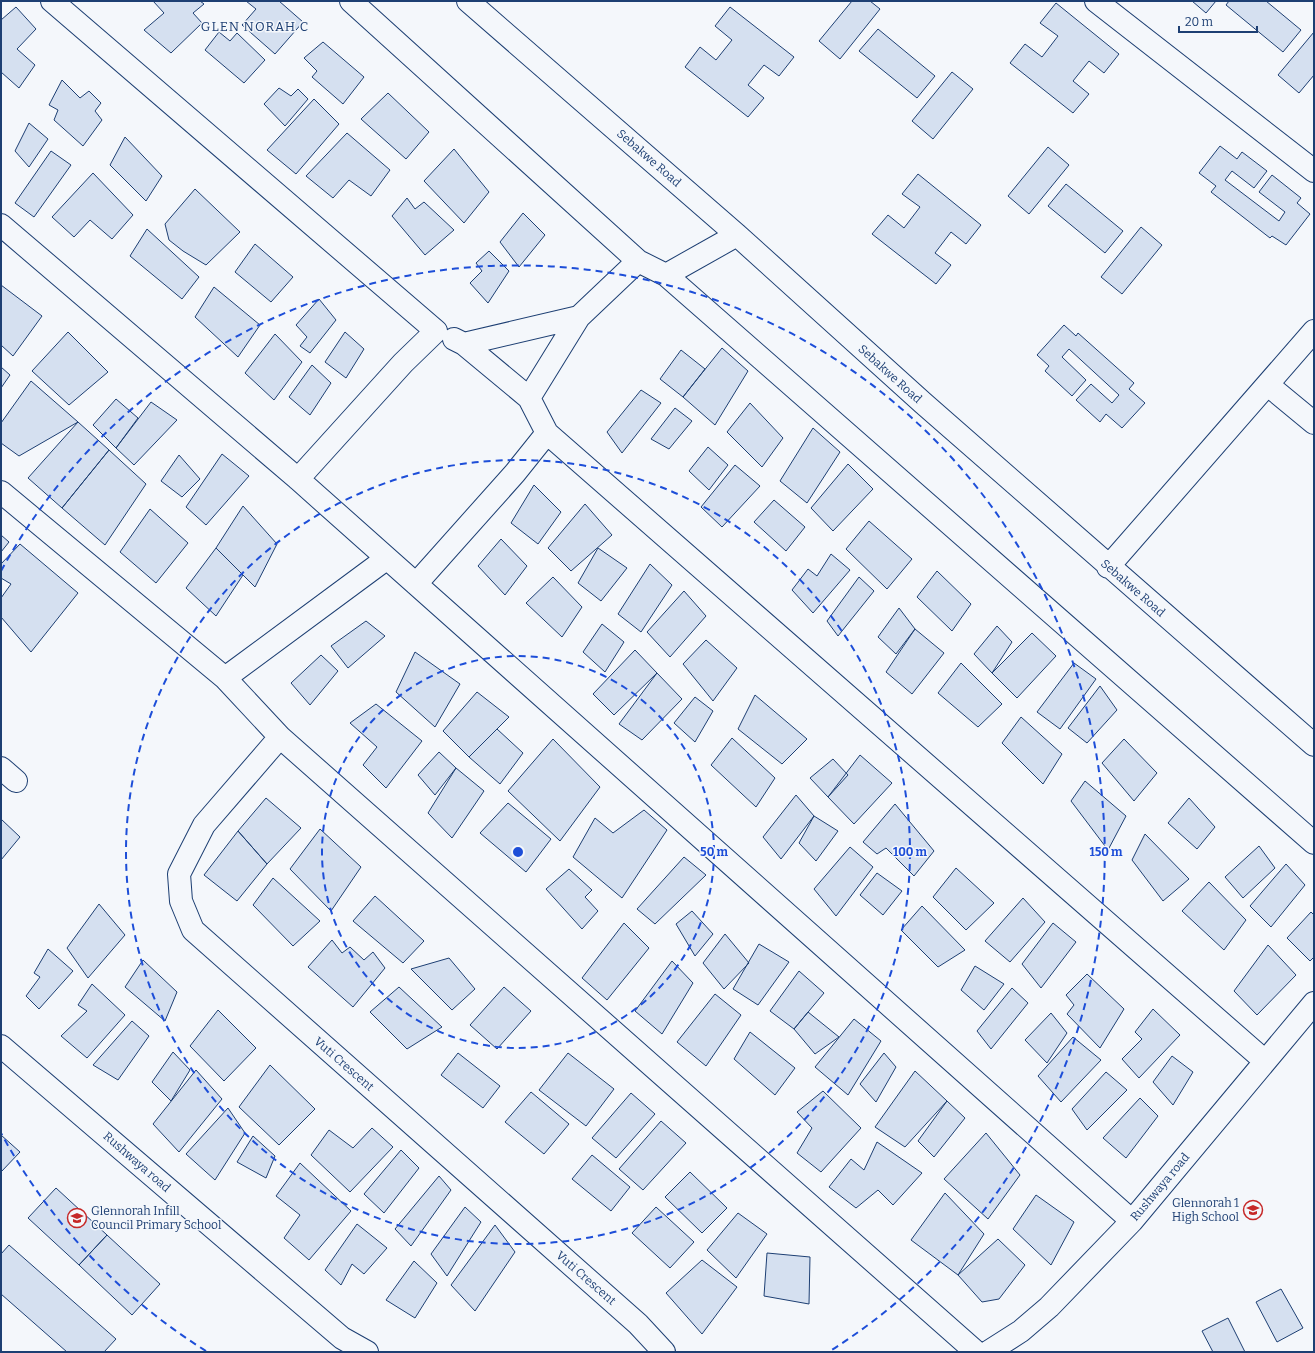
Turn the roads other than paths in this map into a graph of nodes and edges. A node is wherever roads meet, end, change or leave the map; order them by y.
1 (52, 1) edge
2 (351, 1) edge
3 (468, 1) edge
4 (1096, 1) edge
5 (1314, 172) edge
6 (1, 225) edge
7 (737, 235) junction
8 (638, 261) junction
9 (666, 275) junction
10 (579, 317) junction
11 (436, 331) junction
12 (1314, 332) edge
13 (464, 344) junction
14 (1268, 385) junction
15 (529, 398) junction
16 (1314, 423) edge
17 (547, 433) junction
18 (298, 479) junction
19 (1, 492) edge
20 (386, 559) junction
21 (1108, 567) junction
22 (416, 584) junction
23 (224, 678) junction
24 (280, 737) junction
25 (1314, 745) edge
26 (1314, 843) edge
27 (1314, 1003) edge
28 (1, 1046) edge
29 (1265, 1061) junction
30 (1132, 1221) junction
31 (367, 1352) edge
32 (664, 1352) edge
33 (976, 1352) edge
34 (988, 1352) edge

1 - 11 street
2 - 8 street
3 - 7 street, Sebakwe Road
4 - 5 street
6 - 18 street
7 - 9 street
7 - 21 street, Sebakwe Road
8 - 9 street
8 - 10 street
9 - 26 street
10 - 13 street
10 - 15 street
11 - 13 street
11 - 18 street
12 - 14 street
13 - 15 street
14 - 16 street
14 - 21 street
15 - 17 street
17 - 22 street
17 - 29 street
18 - 20 street
19 - 23 street
20 - 22 street
20 - 23 street
21 - 25 street, Sebakwe Road
22 - 30 street
23 - 24 street
24 - 32 street, Vuti Crescent
24 - 33 street
27 - 29 street, Rushwaya road
28 - 31 street, Rushwaya road
29 - 30 street, Rushwaya road
30 - 34 street, Rushwaya road

